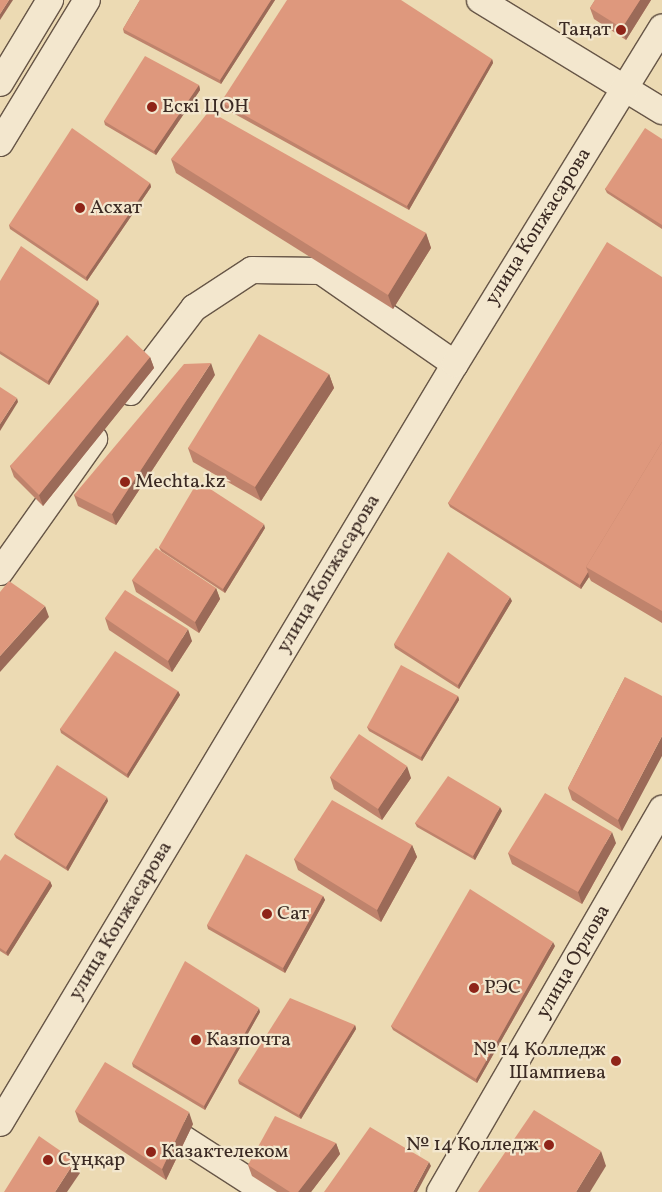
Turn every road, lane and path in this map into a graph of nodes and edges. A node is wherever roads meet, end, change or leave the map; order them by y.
1 (50, 0) edge
2 (87, 0) edge
3 (480, 0) edge
4 (662, 27) edge
5 (0, 83) edge
6 (625, 88) junction
7 (662, 111) edge
8 (0, 142) edge
9 (455, 364) junction
10 (0, 572) edge
11 (662, 809) edge
12 (0, 1123) edge
13 (176, 1134) edge
14 (266, 1192) edge
15 (440, 1192) edge

1 - 5 street
2 - 8 street
3 - 6 street
4 - 6 street, улица Копжасарова
6 - 7 street
6 - 9 street, улица Копжасарова
9 - 10 street
9 - 12 street, улица Копжасарова
11 - 15 street, улица Орлова
13 - 14 street

